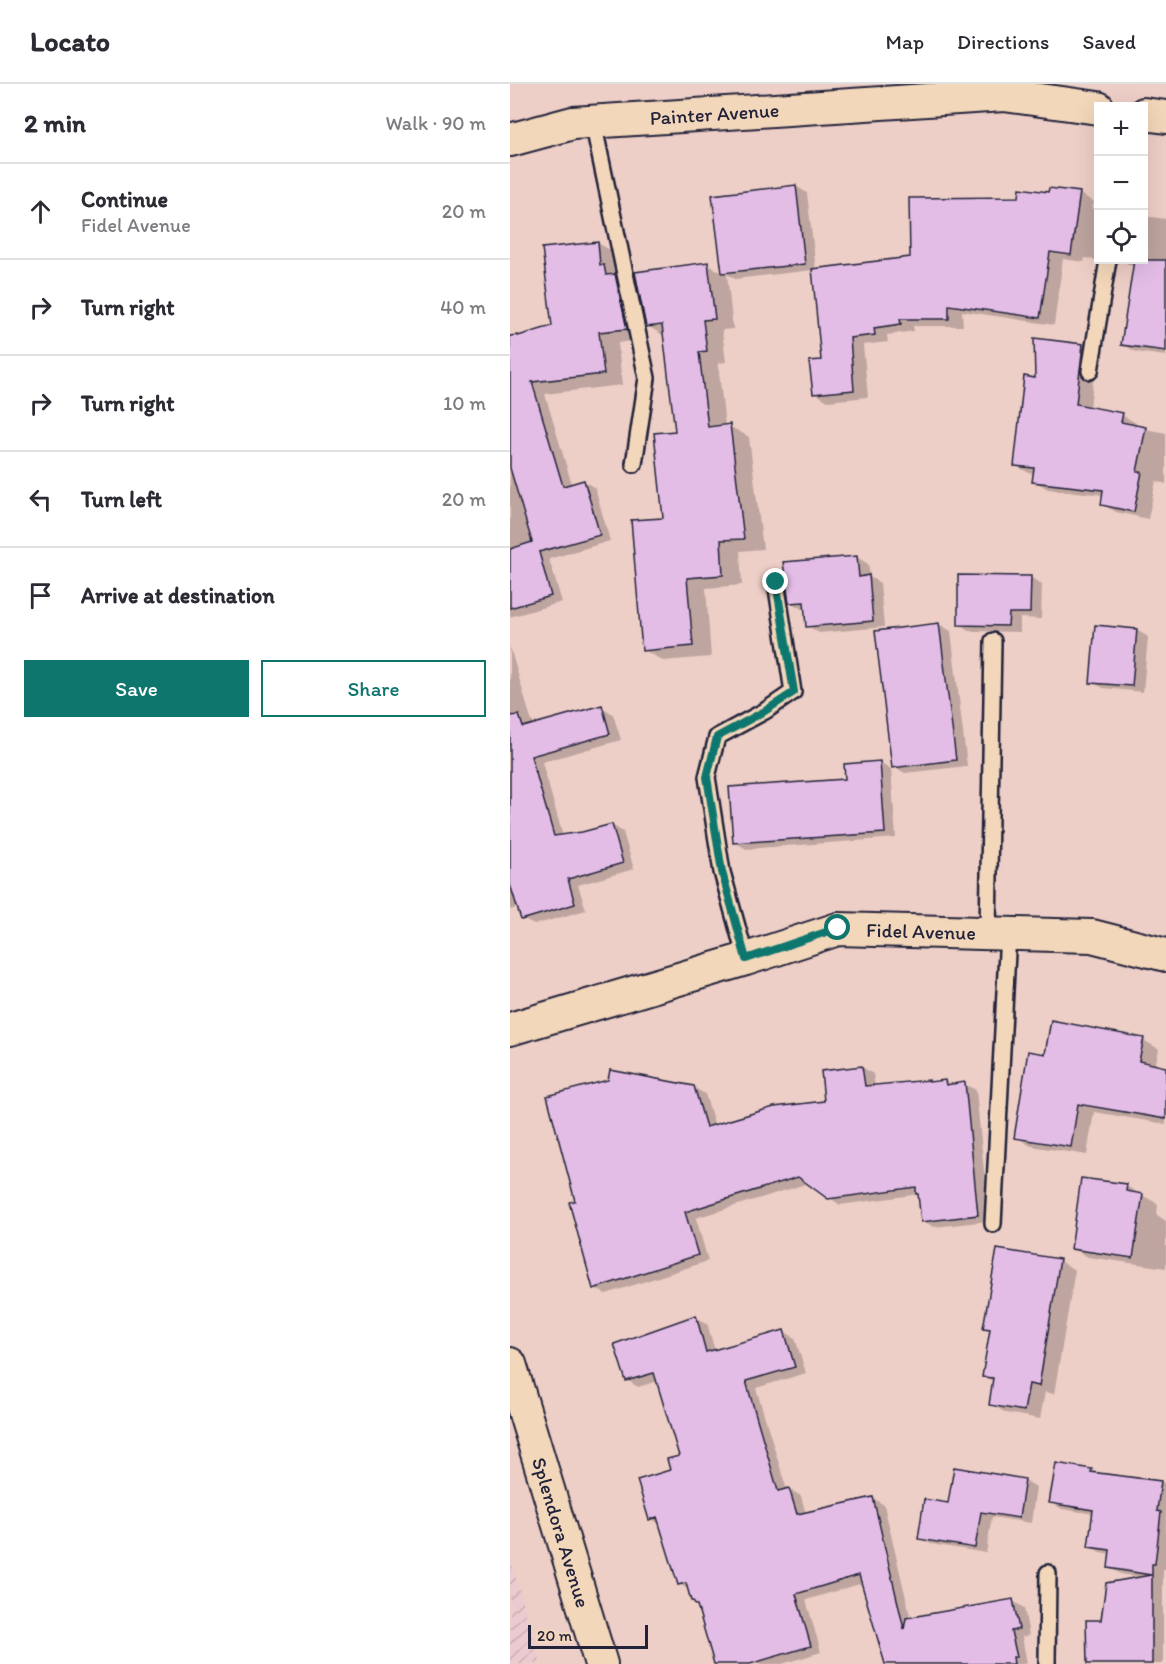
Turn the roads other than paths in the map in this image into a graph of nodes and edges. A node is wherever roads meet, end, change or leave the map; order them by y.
1 (959, 91) edge
2 (1094, 107) edge
3 (1148, 115) edge
4 (1166, 117) edge
5 (593, 122) junction
6 (510, 140) edge
7 (1107, 264) edge
8 (1090, 371) dead end
9 (634, 464) dead end
10 (776, 582) dead end
11 (993, 641) dead end
12 (998, 933) junction
13 (1166, 955) edge
14 (746, 959) junction
15 (510, 1029) edge
16 (993, 1224) dead end
17 (510, 1364) edge
18 (1048, 1573) dead end
19 (601, 1664) edge
20 (1047, 1664) edge

1 - 2 street, Painter Avenue
1 - 5 street, Painter Avenue
3 - 4 street
5 - 6 street, Painter Avenue
5 - 9 lane
7 - 8 lane
10 - 14 lane
11 - 12 lane
12 - 13 street, Fidel Avenue
12 - 14 street, Fidel Avenue
12 - 16 lane
14 - 15 street, Fidel Avenue
17 - 19 street, Splendora Avenue
18 - 20 lane

